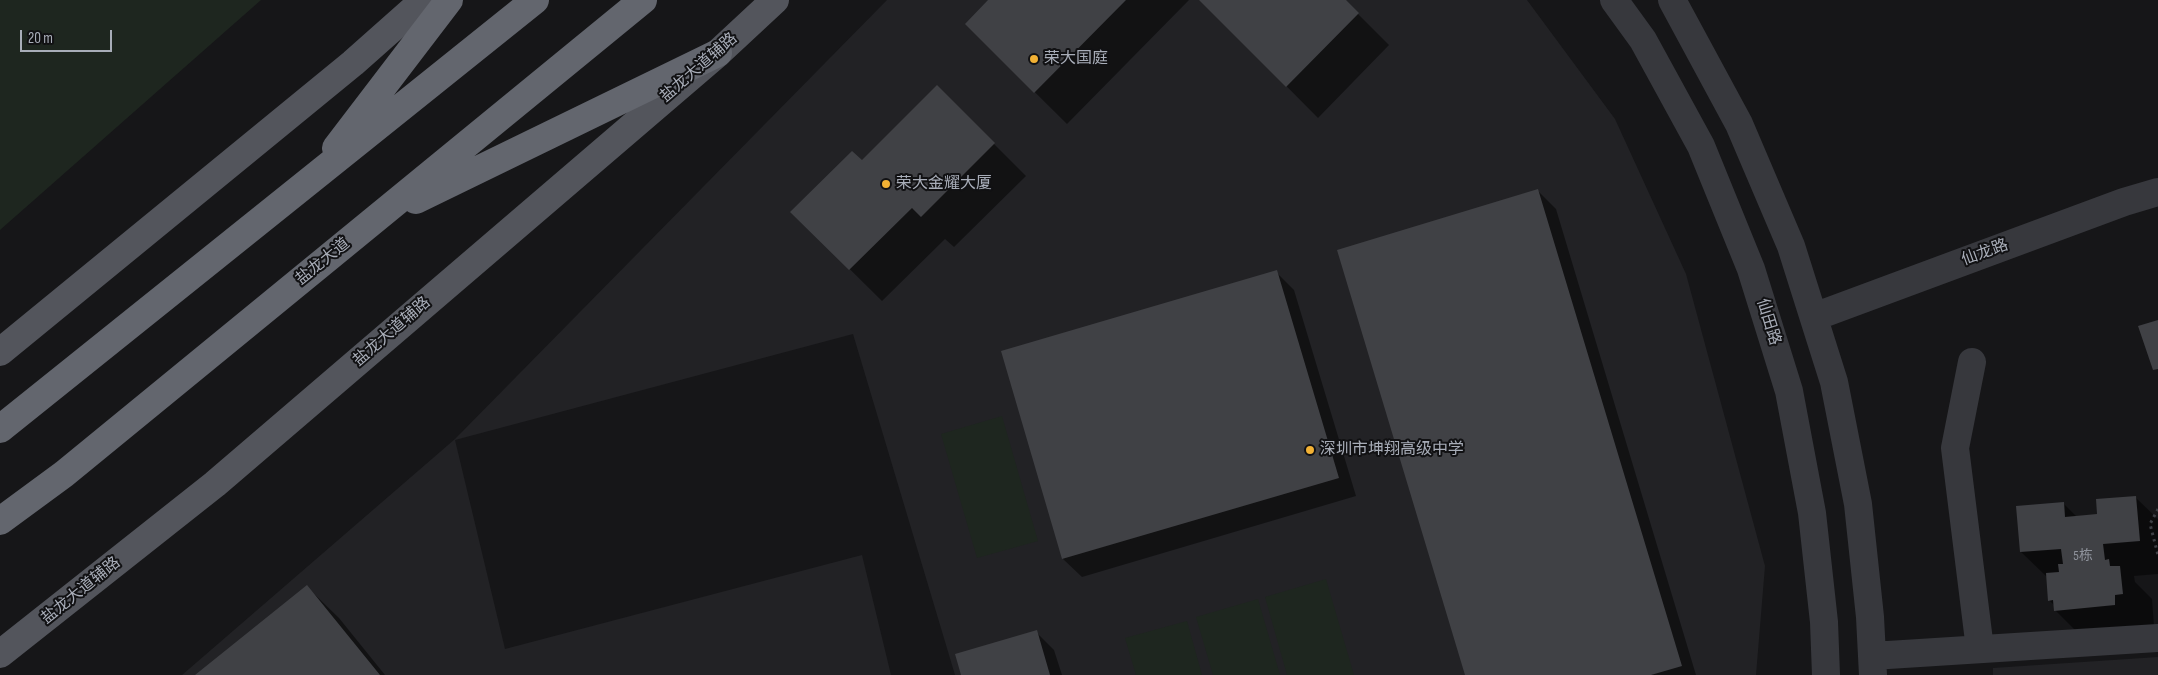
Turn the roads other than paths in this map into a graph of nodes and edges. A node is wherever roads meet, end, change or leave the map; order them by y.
1 (424, 0) edge
2 (449, 0) edge
3 (535, 0) edge
4 (775, 0) edge
5 (1614, 0) edge
6 (1672, 0) edge
7 (634, 8) edge
8 (718, 53) junction
9 (309, 183) junction
10 (2158, 192) edge
11 (374, 221) junction
12 (1814, 317) junction
13 (0, 352) edge
14 (1972, 362) dead end
15 (0, 429) edge
16 (0, 521) edge
17 (2158, 638) edge
18 (1980, 649) junction
19 (0, 654) edge
20 (1872, 666) edge
21 (1826, 675) edge

1 - 13 main road
2 - 9 highway
3 - 9 highway
4 - 8 main road, 盐龙大道辅路
5 - 21 street, 仙田路
6 - 12 street
7 - 11 highway, 盐龙大道
8 - 11 highway
8 - 19 main road, 盐龙大道辅路
9 - 15 highway
10 - 12 street, 仙龙路
11 - 16 highway, 盐龙大道
12 - 20 street
14 - 18 street
17 - 18 street
18 - 20 street

